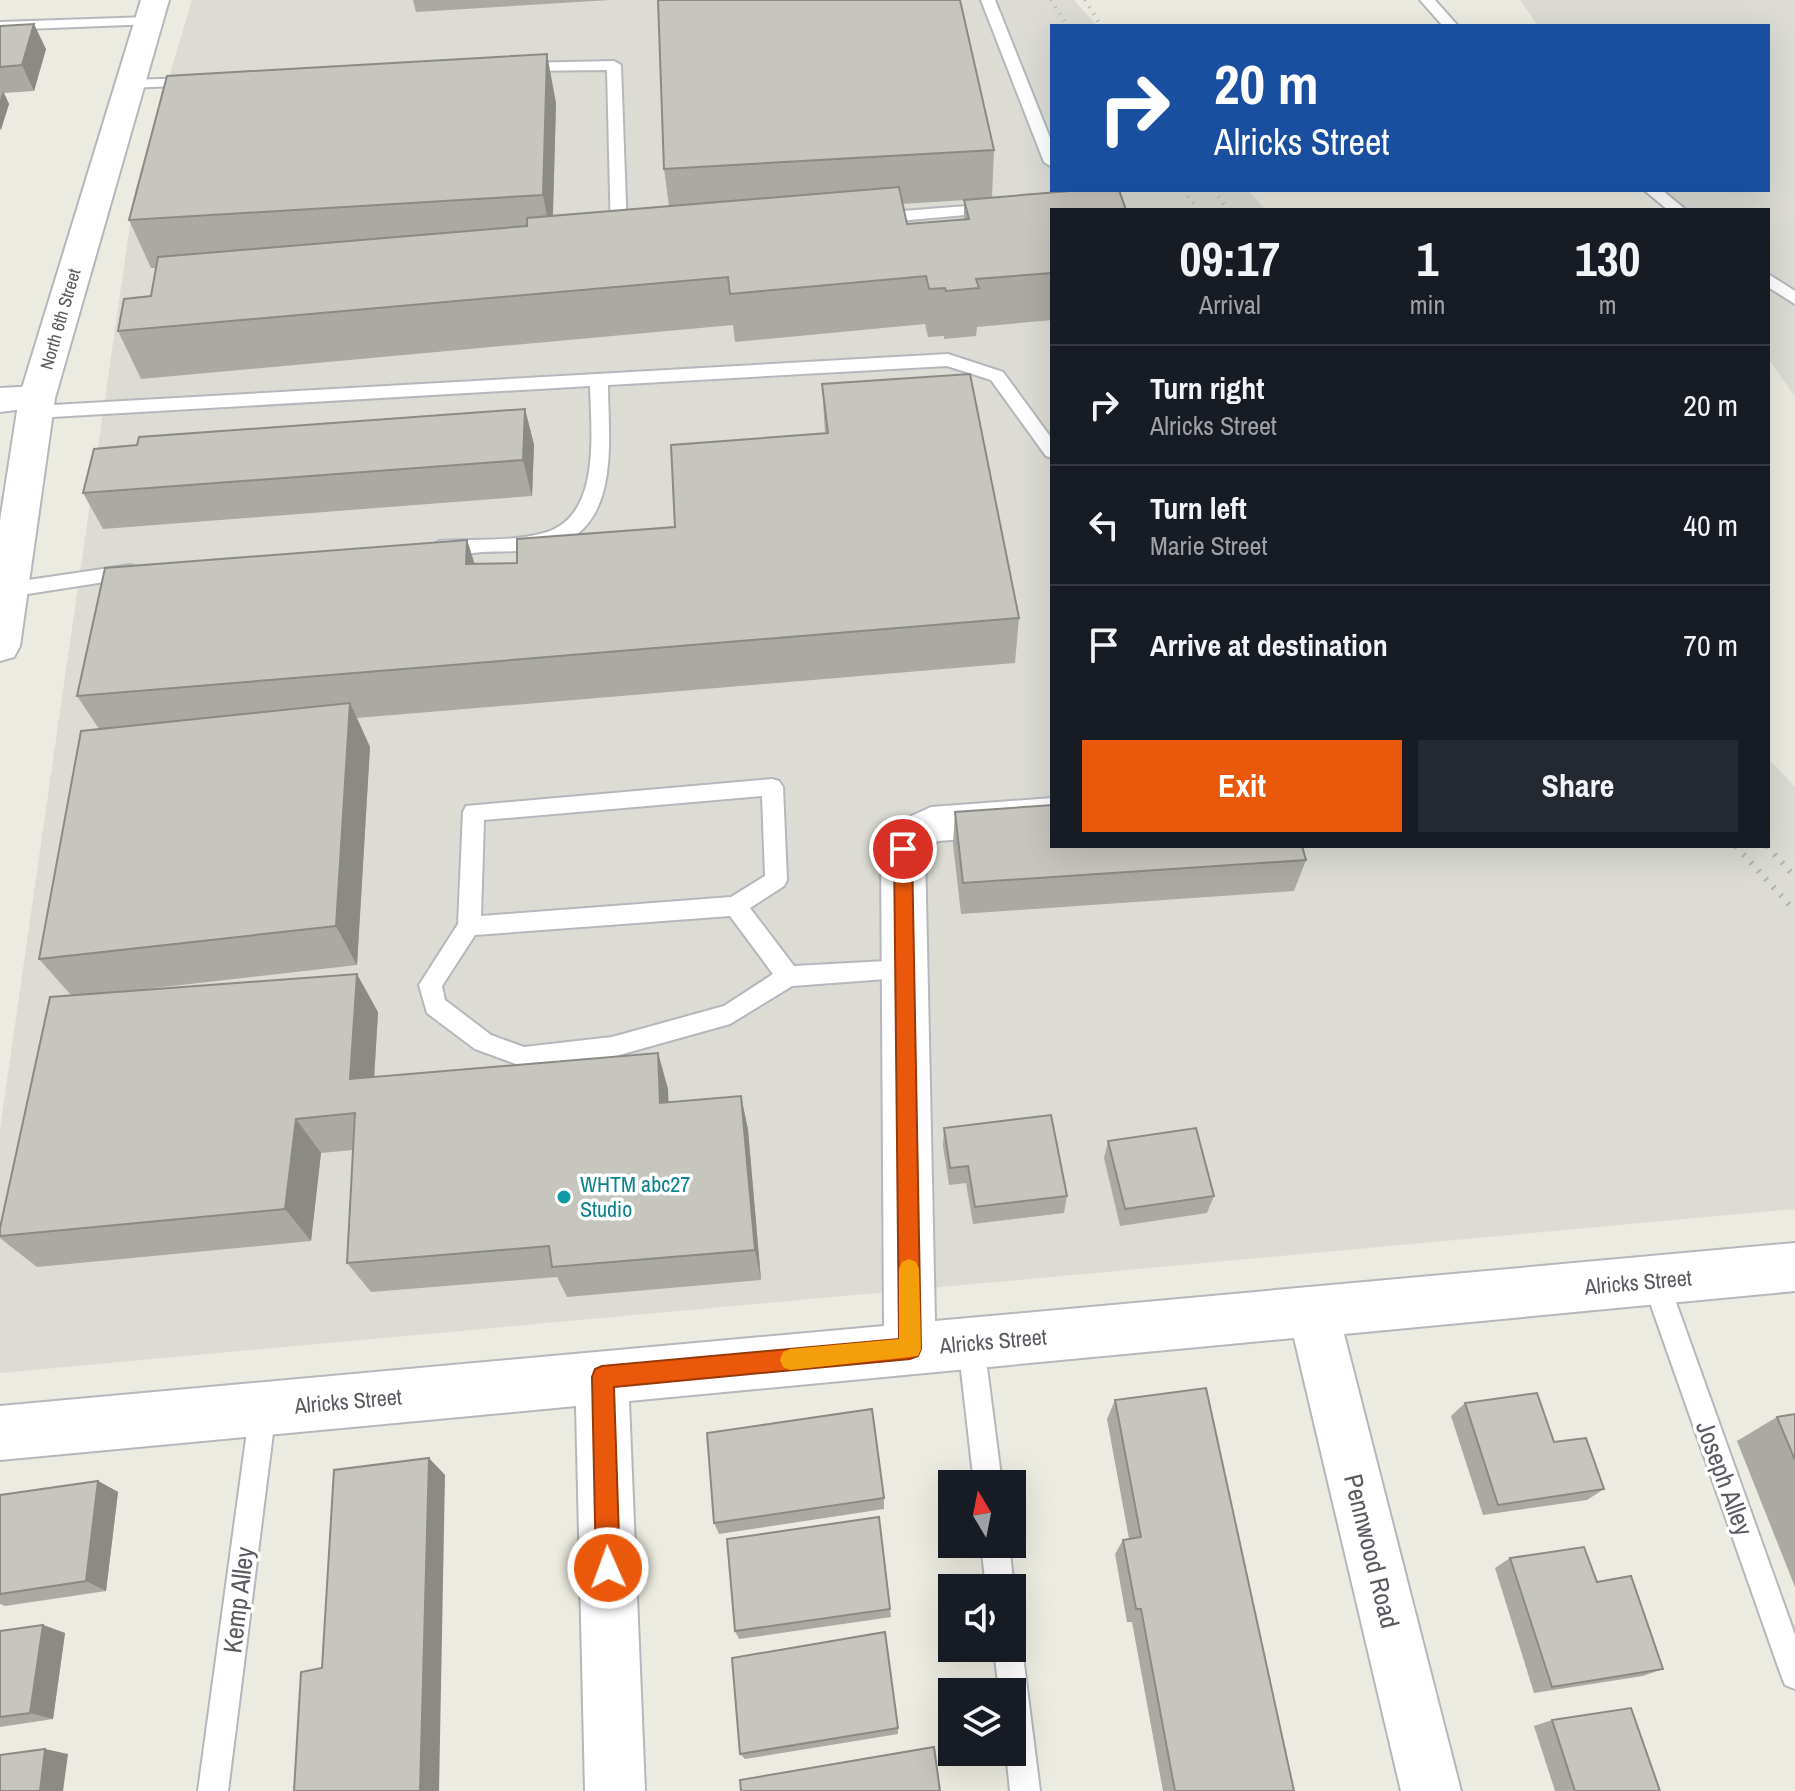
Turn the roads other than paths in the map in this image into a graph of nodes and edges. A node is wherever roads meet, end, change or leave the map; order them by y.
1 (988, 0) edge
2 (1427, 0) edge
3 (152, 10) edge
4 (1449, 24) edge
5 (0, 26) edge
6 (500, 67) edge
7 (205, 81) edge
8 (128, 84) junction
9 (1050, 157) edge
10 (1655, 192) edge
11 (1012, 206) edge
12 (1675, 208) edge
13 (859, 219) edge
14 (634, 234) edge
15 (1770, 280) edge
16 (1795, 299) edge
17 (599, 379) junction
18 (0, 400) edge
19 (36, 405) junction
20 (1050, 449) edge
21 (422, 549) edge
22 (153, 570) edge
23 (8, 590) junction
24 (0, 646) edge
25 (1050, 815) edge
26 (735, 906) junction
27 (469, 926) junction
28 (905, 970) junction
29 (788, 976) junction
30 (1795, 1267) edge
31 (1655, 1280) junction
32 (1313, 1311) junction
33 (971, 1344) junction
34 (910, 1349) junction
35 (602, 1377) junction
36 (263, 1409) junction
37 (0, 1433) edge
38 (986, 1470) edge
39 (1010, 1662) edge
40 (1795, 1675) edge
41 (213, 1791) edge
42 (615, 1791) edge
43 (1025, 1791) edge
44 (1431, 1791) edge

1 - 9 lane
2 - 4 lane
3 - 5 lane
3 - 8 street, North 6th Street
6 - 14 lane
7 - 8 lane
8 - 19 street, North 6th Street
10 - 12 lane
11 - 13 lane
15 - 16 lane
17 - 19 lane
17 - 20 lane
17 - 21 lane
18 - 19 street
19 - 23 street, North 6th Street
22 - 23 lane
23 - 24 street, North 6th Street
25 - 28 street
26 - 27 lane
26 - 27 lane
26 - 29 lane
27 - 29 lane
28 - 29 lane
28 - 34 street
30 - 31 street, Alricks Street
31 - 32 street, Alricks Street
31 - 40 lane, Joseph Alley
32 - 33 street, Alricks Street
32 - 44 street, Pennwood Road
33 - 34 street, Alricks Street
33 - 38 lane
34 - 35 street, Alricks Street
35 - 36 street, Alricks Street
35 - 42 street
36 - 37 street, Alricks Street
36 - 41 lane, Kemp Alley
39 - 43 lane

